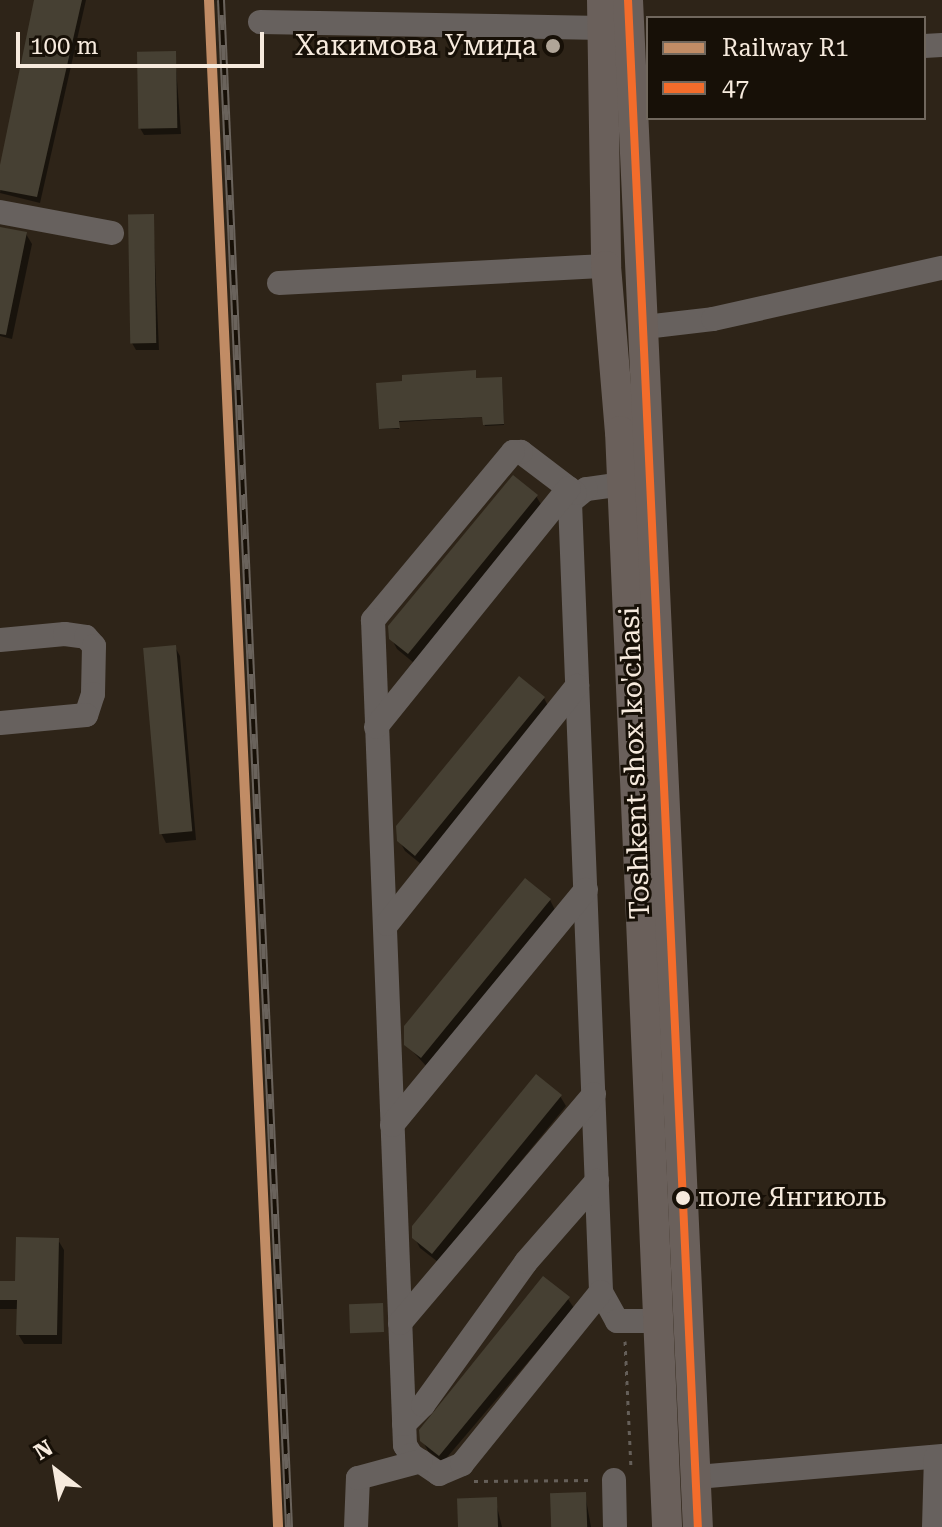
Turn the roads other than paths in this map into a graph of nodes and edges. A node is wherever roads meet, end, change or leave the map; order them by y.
1 (628, 0) edge
2 (603, 14) edge
3 (260, 22) dead end
4 (639, 55) edge
5 (0, 212) edge
6 (112, 233) dead end
7 (606, 266) junction
8 (942, 268) edge
9 (279, 283) dead end
10 (645, 327) junction
11 (650, 430) junction
12 (620, 431) junction
13 (623, 484) junction
14 (572, 490) junction
15 (0, 640) edge
16 (577, 686) junction
17 (0, 723) edge
18 (376, 727) junction
19 (586, 890) junction
20 (387, 924) junction
21 (594, 1094) junction
22 (392, 1125) junction
23 (597, 1181) junction
24 (601, 1292) junction
25 (658, 1321) junction
26 (400, 1323) junction
27 (404, 1424) junction
28 (939, 1456) edge
29 (421, 1461) junction
30 (697, 1477) junction
31 (614, 1480) road end
32 (356, 1527) edge
33 (615, 1527) edge
34 (667, 1527) edge
35 (698, 1527) edge
36 (934, 1527) edge

1 - 4 main road, Toshkent shox ko'chasi
2 - 3 street
2 - 7 main road, Toshkent shox ko'chasi
4 - 10 main road, Toshkent shox ko'chasi
5 - 6 street
7 - 9 street
7 - 12 main road, Toshkent shox ko'chasi
8 - 10 street
10 - 11 main road, Toshkent shox ko'chasi
11 - 12 main road
11 - 30 main road, Toshkent shox ko'chasi
12 - 13 main road, Toshkent shox ko'chasi
13 - 14 street
13 - 25 main road, Toshkent shox ko'chasi
14 - 16 street
14 - 18 street
14 - 18 street
15 - 17 street
16 - 19 street
16 - 20 street
18 - 20 street
19 - 21 street
19 - 22 street
20 - 22 street
21 - 23 street
21 - 26 street
22 - 26 street
23 - 24 street
23 - 27 street
24 - 25 street
24 - 29 street
25 - 34 main road, Toshkent shox ko'chasi
26 - 27 street
27 - 29 street
28 - 30 street
28 - 36 street
29 - 32 street
30 - 35 main road, Toshkent shox ko'chasi
31 - 33 street

